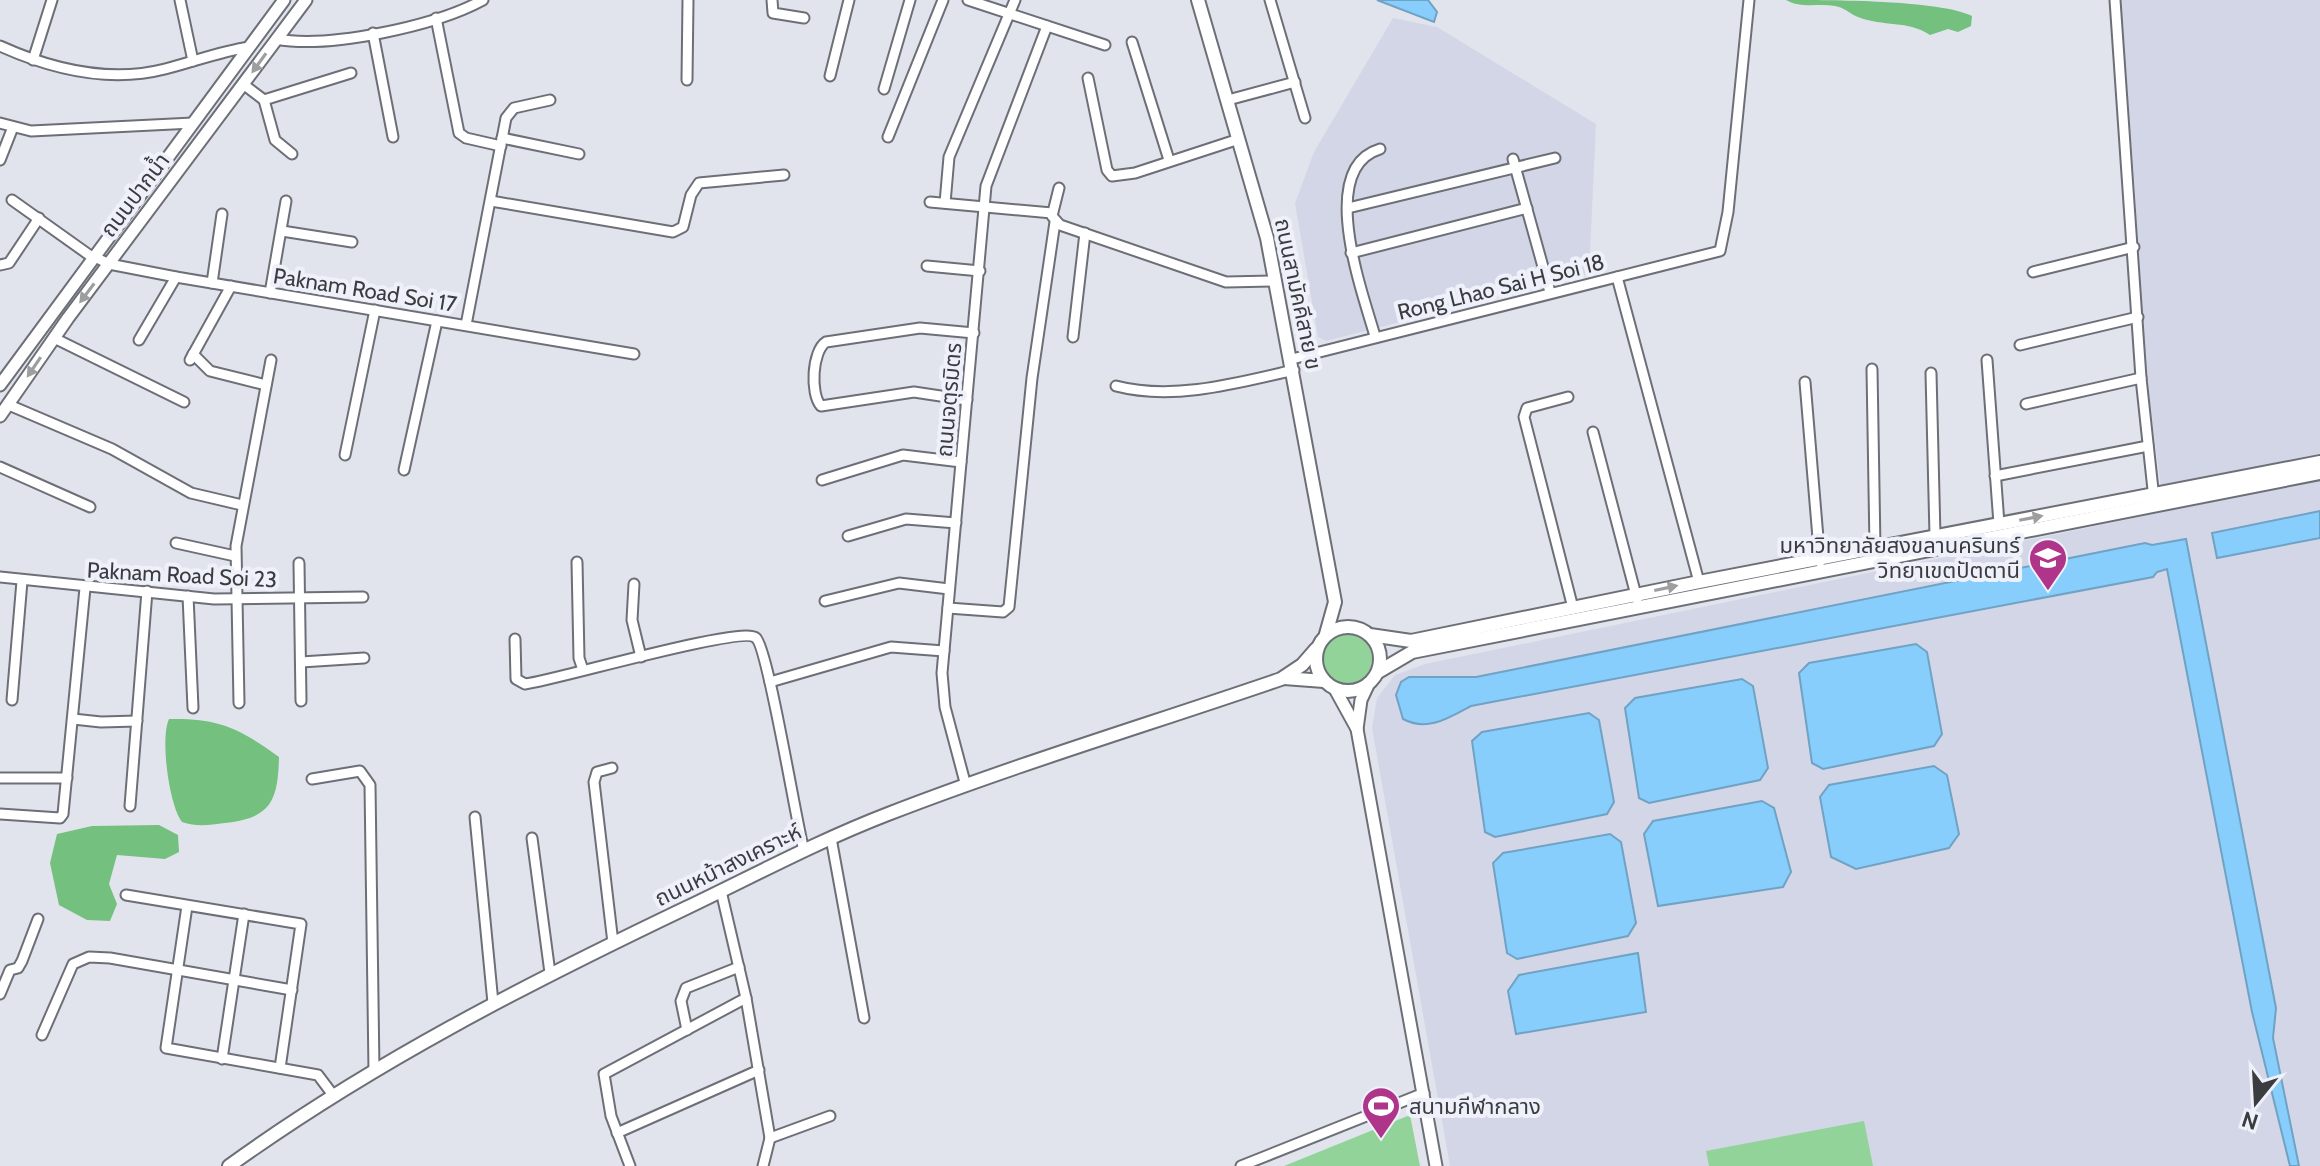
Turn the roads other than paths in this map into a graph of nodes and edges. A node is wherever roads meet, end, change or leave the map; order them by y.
1 (52, 0) edge
2 (180, 0) edge
3 (284, 0) edge
4 (306, 0) edge
5 (483, 0) edge
6 (688, 0) edge
7 (772, 0) edge
8 (849, 0) edge
9 (910, 0) edge
10 (943, 0) edge
11 (968, 0) edge
12 (1015, 0) edge
13 (1198, 0) edge
14 (1270, 0) edge
15 (1749, 0) edge
16 (2115, 0) edge
17 (1009, 14) junction
18 (436, 18) junction
19 (804, 18) dead end
20 (1047, 26) junction
21 (373, 33) junction
22 (276, 39) junction
23 (1132, 42) dead end
24 (1105, 45) dead end
25 (0, 46) edge
26 (250, 47) junction
27 (33, 60) junction
28 (193, 61) junction
29 (351, 73) dead end
30 (830, 76) dead end
31 (1088, 78) dead end
32 (687, 80) dead end
33 (1295, 82) junction
34 (222, 84) junction
35 (240, 89) junction
36 (884, 89) dead end
37 (264, 100) junction
38 (550, 100) dead end
39 (1228, 100) junction
40 (1305, 118) dead end
41 (0, 123) edge
42 (193, 123) junction
43 (13, 127) junction
44 (393, 137) dead end
45 (888, 137) dead end
46 (1239, 139) junction
47 (502, 142) junction
48 (1380, 149) dead end
49 (292, 154) dead end
50 (579, 154) dead end
51 (1555, 158) dead end
52 (0, 160) edge
53 (1169, 160) junction
54 (1514, 163) junction
55 (784, 175) dead end
56 (1059, 188) dead end
57 (12, 200) dead end
58 (286, 201) dead end
59 (491, 201) junction
60 (930, 202) dead end
61 (945, 203) junction
62 (986, 207) junction
63 (1348, 208) junction
64 (1527, 208) junction
65 (222, 214) dead end
66 (39, 218) junction
67 (1053, 218) junction
68 (282, 231) junction
69 (1085, 233) junction
70 (352, 242) dead end
71 (2134, 247) junction
72 (1351, 253) junction
73 (92, 256) junction
74 (109, 264) junction
75 (0, 265) edge
76 (927, 266) dead end
77 (980, 271) junction
78 (2033, 272) dead end
79 (176, 277) junction
80 (1617, 277) junction
81 (1276, 281) junction
82 (212, 283) junction
83 (231, 286) junction
84 (1550, 292) junction
85 (270, 293) junction
86 (375, 310) junction
87 (2138, 317) junction
88 (437, 321) junction
89 (466, 325) junction
90 (974, 333) junction
91 (1375, 336) junction
92 (1073, 337) dead end
93 (54, 338) junction
94 (139, 340) dead end
95 (2020, 345) dead end
96 (634, 354) dead end
97 (271, 360) dead end
98 (1987, 360) dead end
99 (1293, 365) junction
100 (1872, 369) dead end
101 (5, 370) edge
102 (1931, 373) dead end
103 (2141, 378) junction
104 (1805, 382) dead end
105 (0, 385) edge
106 (266, 385) junction
107 (1116, 386) dead end
108 (1568, 397) dead end
109 (967, 400) junction
110 (184, 402) dead end
111 (2026, 404) dead end
112 (9, 405) junction
113 (0, 416) edge
114 (1593, 432) dead end
115 (2148, 446) junction
116 (345, 455) dead end
117 (961, 462) junction
118 (2320, 462) edge
119 (0, 467) edge
120 (404, 470) dead end
121 (2320, 473) edge
122 (1995, 476) junction
123 (822, 480) dead end
124 (2155, 500) junction
125 (242, 505) junction
126 (90, 507) dead end
127 (956, 523) junction
128 (1999, 524) junction
129 (848, 536) dead end
130 (1935, 536) junction
131 (176, 543) dead end
132 (1875, 548) junction
133 (235, 556) junction
134 (577, 562) dead end
135 (299, 563) dead end
136 (1821, 565) junction
137 (0, 577) edge
138 (22, 581) junction
139 (1699, 582) junction
140 (634, 584) dead end
141 (85, 588) junction
142 (949, 589) junction
143 (147, 591) junction
144 (188, 596) junction
145 (363, 597) dead end
146 (300, 599) junction
147 (236, 600) junction
148 (825, 601) dead end
149 (1638, 601) junction
150 (1335, 602) junction
151 (948, 608) junction
152 (1573, 608) junction
153 (1366, 632) junction
154 (1326, 634) junction
155 (515, 639) dead end
156 (1316, 649) junction
157 (944, 651) junction
158 (641, 657) junction
159 (364, 658) dead end
160 (301, 662) junction
161 (583, 670) junction
162 (1378, 672) junction
163 (1281, 679) junction
164 (770, 682) junction
165 (1369, 683) junction
166 (1330, 685) junction
167 (12, 700) dead end
168 (301, 701) dead end
169 (239, 703) dead end
170 (193, 708) dead end
171 (73, 719) junction
172 (137, 721) junction
173 (1357, 729) junction
174 (612, 768) dead end
175 (0, 778) edge
176 (67, 778) junction
177 (312, 779) dead end
178 (966, 786) junction
179 (130, 806) dead end
180 (0, 814) edge
181 (475, 817) dead end
182 (532, 838) dead end
183 (831, 838) junction
184 (804, 851) junction
185 (721, 891) junction
186 (126, 895) dead end
187 (187, 906) junction
188 (244, 914) junction
189 (38, 919) dead end
190 (613, 943) junction
191 (739, 967) junction
192 (176, 971) junction
193 (550, 973) junction
194 (234, 979) junction
195 (292, 990) junction
196 (0, 994) edge
197 (746, 998) junction
198 (493, 1003) junction
199 (864, 1018) dead end
200 (687, 1030) junction
201 (42, 1035) dead end
202 (222, 1059) junction
203 (280, 1068) junction
204 (759, 1070) junction
205 (374, 1071) junction
206 (1424, 1093) junction
207 (333, 1095) junction
208 (830, 1116) dead end
209 (617, 1133) junction
210 (770, 1138) junction
211 (229, 1166) edge
212 (630, 1166) edge
213 (763, 1166) edge
214 (1241, 1166) edge
215 (1436, 1166) edge

1 - 27 street
2 - 28 street
3 - 26 street, ถนนปากน้ำ
4 - 22 street, ถนนปากน้ำ
5 - 18 street
6 - 32 street
7 - 19 street
8 - 30 street
9 - 36 street
10 - 45 street
11 - 17 street
12 - 17 street
13 - 39 main road, ถนนสามัคคีสาย ข
14 - 33 street
15 - 80 street, Rong Lhao Sai H Soi 18
16 - 71 street
17 - 20 street
17 - 61 street
18 - 21 street
18 - 47 street
20 - 24 street
20 - 62 street, ถนนจตุรมิตร
21 - 22 street
21 - 44 street
22 -> 35 street, ถนนปากน้ำ
23 - 53 street
25 - 27 street
26 - 28 street
26 - 34 street, ถนนปากน้ำ
27 - 28 street
29 - 37 street
31 - 53 street
33 - 39 street
33 - 40 street
34 - 35 street
34 - 42 street, ถนนปากน้ำ
35 - 37 street
35 - 74 street, ถนนปากน้ำ
37 - 49 street
38 - 47 street
39 - 46 main road, ถนนสามัคคีสาย ข
41 - 43 street
42 - 43 street
42 - 73 street, ถนนปากน้ำ
43 - 52 street
46 - 53 street
46 - 81 main road, ถนนสามัคคีสาย ข
47 - 50 street
47 - 59 street
48 - 63 street
51 - 54 street
54 - 63 street
54 - 64 street
55 - 59 street
56 - 67 street
57 - 66 street, Paknam Road Soi 17
58 - 68 street
59 - 89 street
60 - 61 street
61 - 62 street
62 - 67 street
62 - 77 street, ถนนจตุรมิตร
63 - 72 street
64 - 72 street
64 - 84 street
65 - 82 street
66 - 73 street, Paknam Road Soi 17
66 - 75 street
67 - 69 street
67 - 151 street
68 - 70 street
68 - 85 street
69 - 81 street
69 - 92 street
71 - 78 street
71 - 87 street
72 - 91 street
73 - 74 street, Paknam Road Soi 17
73 - 101 street, ถนนปากน้ำ
74 - 79 street, Paknam Road Soi 17
74 -> 93 street, ถนนปากน้ำ
76 - 77 street
77 - 90 street, ถนนจตุรมิตร
79 - 82 street, Paknam Road Soi 17
79 - 94 street
80 - 84 street, Rong Lhao Sai H Soi 18
80 - 139 street
81 - 99 main road, ถนนสามัคคีสาย ข
82 - 83 street, Paknam Road Soi 17
83 - 85 street, Paknam Road Soi 17
83 - 106 street
84 - 91 street, Rong Lhao Sai H Soi 18
85 - 86 street, Paknam Road Soi 17
86 - 88 street, Paknam Road Soi 17
86 - 116 street
87 - 95 street
87 - 103 street
88 - 89 street, Paknam Road Soi 17
88 - 120 street
89 - 96 street, Paknam Road Soi 17
90 - 109 street, ถนนจตุรมิตร
90 - 109 street
91 - 99 street, Rong Lhao Sai H Soi 18
93 - 110 street
93 -> 112 street, ถนนปากน้ำ
97 - 106 street
98 - 122 street
99 - 107 street, Rong Lhao Sai H Soi 18
99 - 150 main road, ถนนสามัคคีสาย ข
100 - 132 street
101 - 105 street, ถนนปากน้ำ
102 - 130 street
103 - 111 street
103 - 115 street
104 - 136 street
106 - 125 street
108 - 152 street
109 - 117 street, ถนนจตุรมิตร
112 - 113 street, ถนนปากน้ำ
112 - 125 street
114 - 149 street
115 - 122 street
115 - 124 street
117 - 123 street
117 - 127 street, ถนนจตุรมิตร
118 - 124 main road
119 - 126 street
121 - 124 main road
122 - 128 street
128 -> 124 main road
124 - 136 main road
125 - 133 street
127 - 129 street
127 - 142 street, ถนนจตุรมิตร
128 - 130 main road
130 - 132 main road
131 - 133 street
132 - 136 main road
133 - 147 street
134 - 161 street
135 - 146 street
136 - 139 main road
136 - 149 main road
137 - 138 street, Paknam Road Soi 23
138 - 141 street, Paknam Road Soi 23
138 - 167 street
149 -> 139 main road
140 - 158 street
141 - 143 street, Paknam Road Soi 23
141 - 171 street
142 - 148 street
142 - 151 street, ถนนจตุรมิตร
143 - 144 street, Paknam Road Soi 23
143 - 172 street
144 - 147 street, Paknam Road Soi 23
144 - 170 street
145 - 146 street, Paknam Road Soi 23
146 - 147 street, Paknam Road Soi 23
146 - 160 street
147 - 169 street
149 - 152 main road
149 - 162 main road
150 - 153 main road
150 - 154 main road, ถนนสามัคคีสาย ข
151 - 157 street, ถนนจตุรมิตร
152 - 153 main road
153 - 154 main road
153 - 162 main road
154 - 156 main road
155 - 161 street
156 - 163 main road, ถนนหน้าสงเคราะห์
156 - 166 main road
157 - 164 street
157 - 178 street, ถนนจตุรมิตร
158 - 161 street
158 - 164 street
159 - 160 street
160 - 168 street
162 - 165 main road
163 - 166 main road, ถนนหน้าสงเคราะห์
163 - 178 main road, ถนนหน้าสงเคราะห์
164 - 184 street
165 - 166 main road
165 - 173 street
166 - 173 street
171 - 172 street
171 - 176 street
172 - 179 street
173 - 206 street
174 - 190 street
175 - 176 street
176 - 180 street
177 - 205 street
178 - 183 main road, ถนนหน้าสงเคราะห์
181 - 198 street
182 - 193 street
183 - 184 main road, ถนนหน้าสงเคราะห์
183 - 199 street
184 - 185 main road, ถนนหน้าสงเคราะห์
185 - 190 main road, ถนนหน้าสงเคราะห์
185 - 191 street
186 - 187 street
187 - 188 street
187 - 192 street
188 - 194 street
188 - 195 street
189 - 196 street
190 - 193 main road, ถนนหน้าสงเคราะห์
191 - 197 street
191 - 200 street
192 - 194 street
192 - 201 street
192 - 202 street
193 - 198 main road, ถนนหน้าสงเคราะห์
194 - 195 street
194 - 202 street
195 - 203 street
197 - 200 street
197 - 204 street
198 - 205 main road, ถนนหน้าสงเคราะห์
200 - 209 street
202 - 203 street
203 - 207 street
204 - 209 street
204 - 210 street
205 - 207 main road, ถนนหน้าสงเคราะห์
206 - 214 street
206 - 215 street
207 - 211 main road, ถนนหน้าสงเคราะห์
208 - 210 street
209 - 212 street
210 - 213 street

